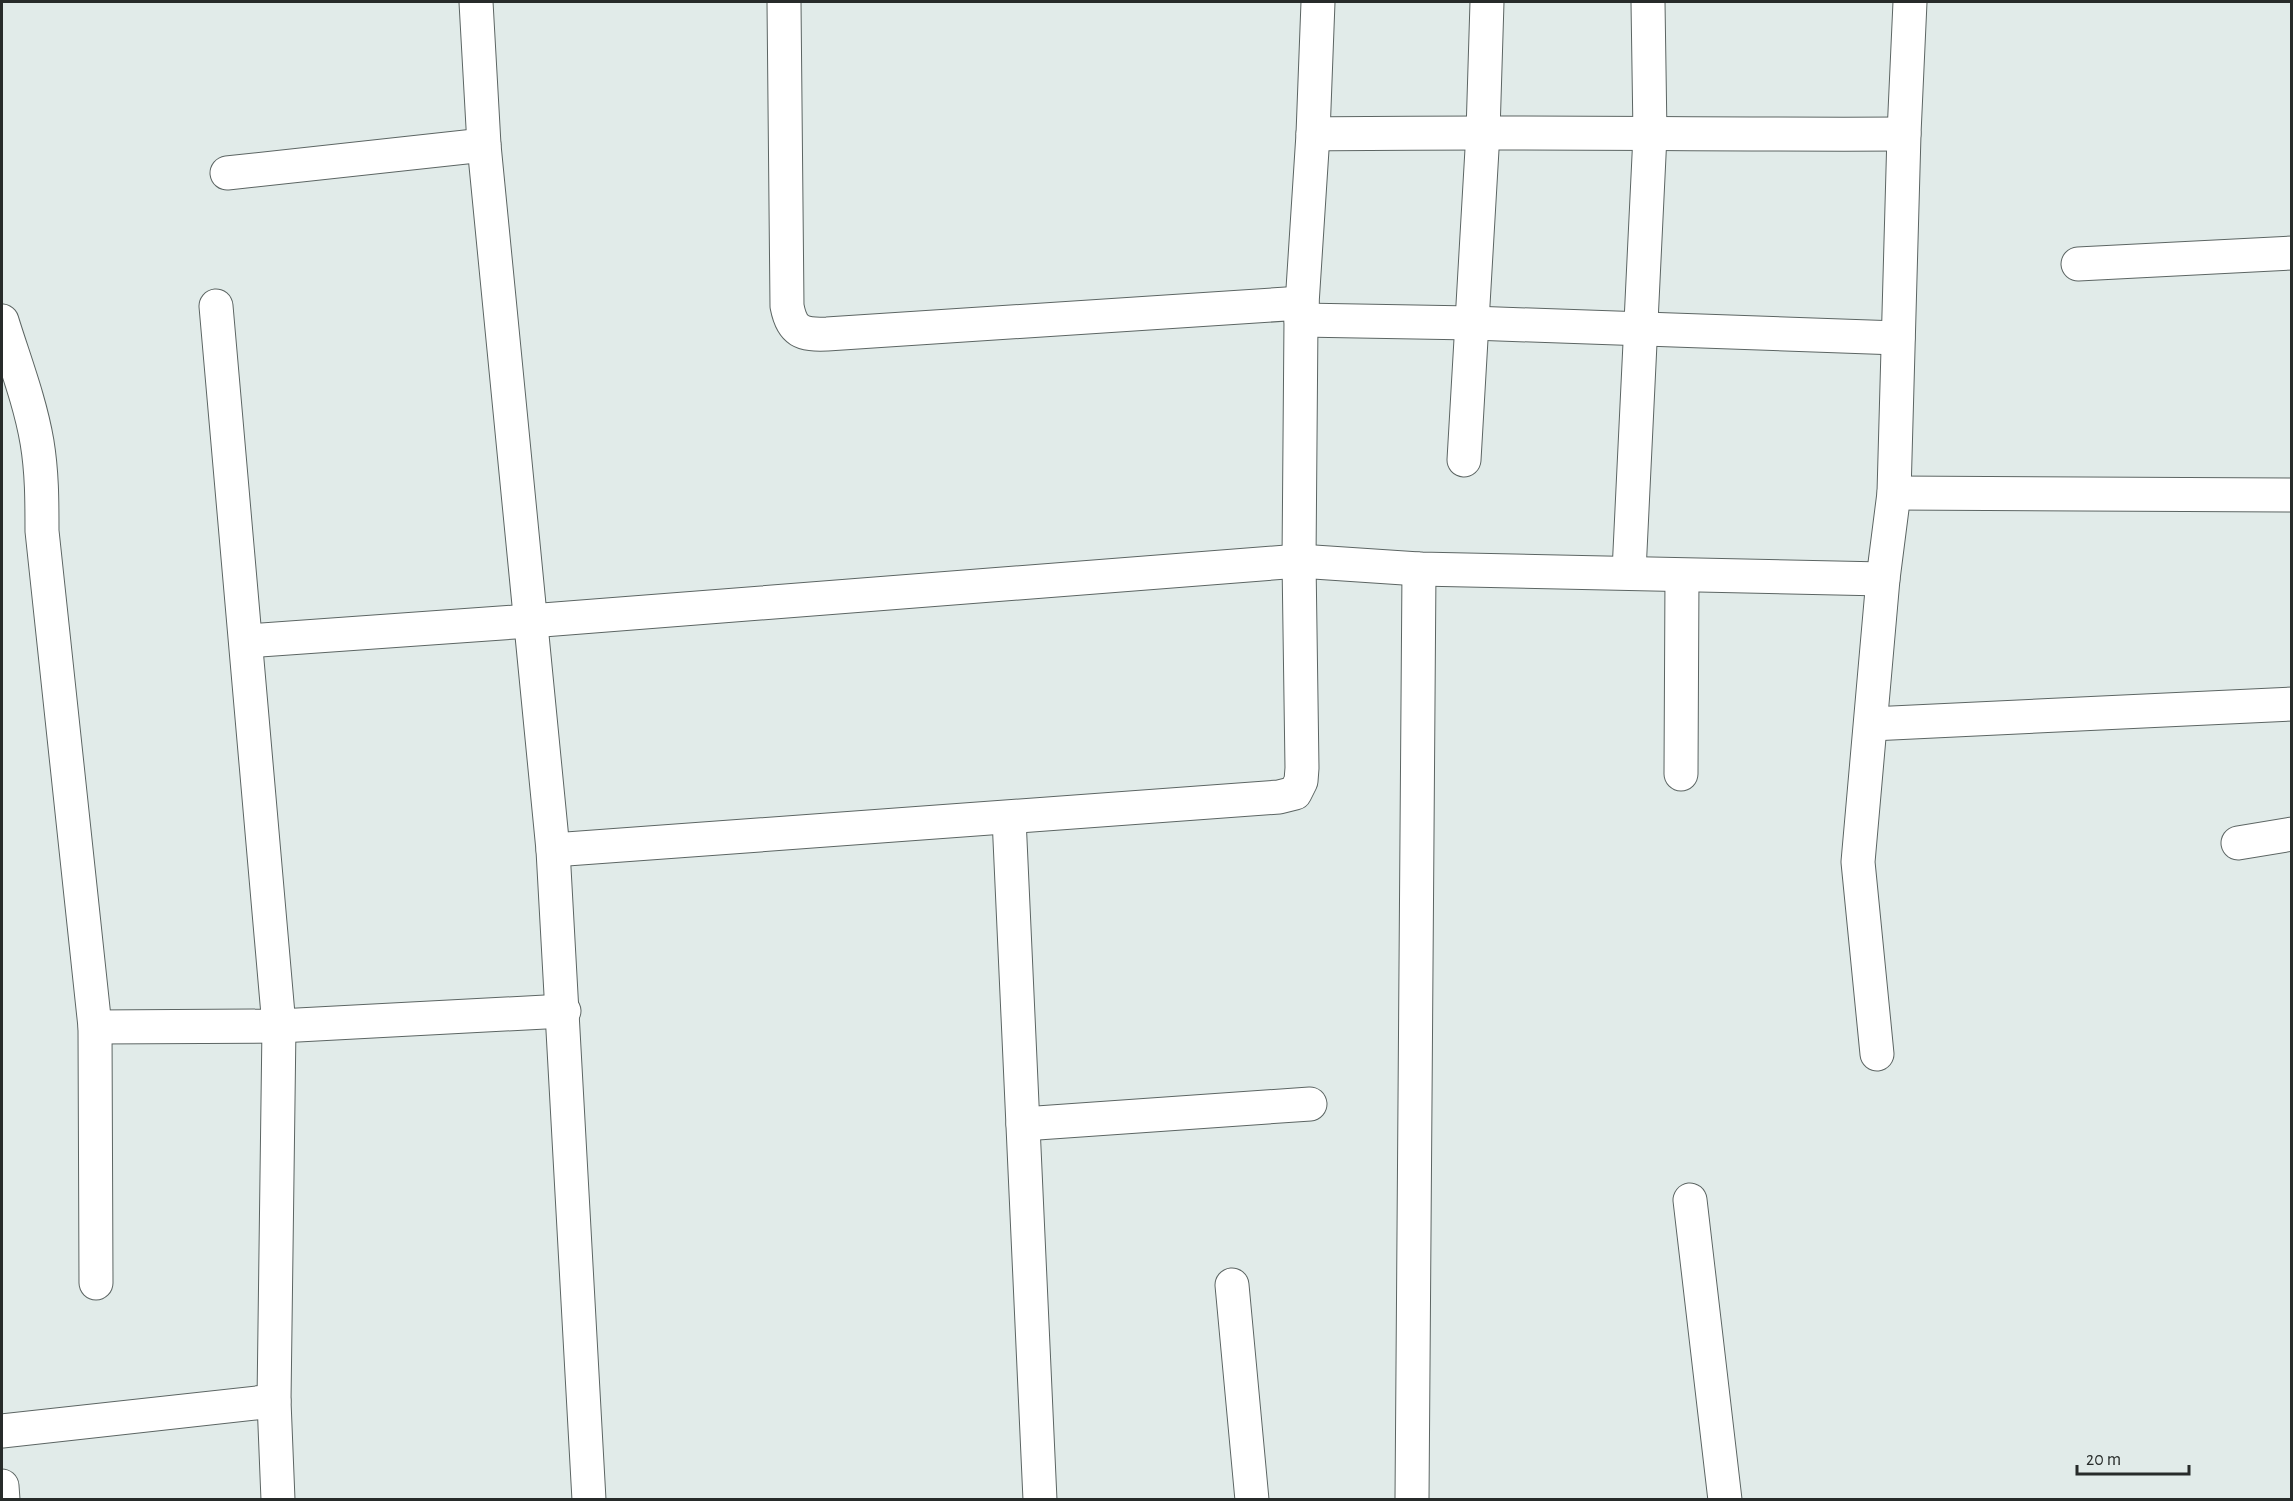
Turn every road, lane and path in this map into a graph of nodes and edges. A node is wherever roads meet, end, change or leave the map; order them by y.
1 (476, 2) edge
2 (784, 2) edge
3 (1318, 2) edge
4 (1487, 2) edge
5 (1648, 2) edge
6 (1910, 2) edge
7 (1483, 132) junction
8 (1313, 134) junction
9 (1904, 134) junction
10 (1650, 135) junction
11 (484, 145) junction
12 (227, 173) dead end
13 (2292, 253) edge
14 (2078, 264) dead end
15 (216, 306) dead end
16 (1301, 312) junction
17 (2, 321) edge
18 (1472, 323) junction
19 (1640, 328) junction
20 (1898, 338) junction
21 (13, 393) edge
22 (1464, 460) dead end
23 (1894, 494) junction
24 (2292, 495) edge
25 (1299, 561) junction
26 (1419, 569) junction
27 (1629, 572) junction
28 (1682, 576) junction
29 (1883, 579) junction
30 (530, 621) junction
31 (246, 641) junction
32 (2292, 704) edge
33 (1870, 724) junction
34 (1681, 774) dead end
35 (1009, 818) junction
36 (2292, 834) edge
37 (2238, 843) dead end
38 (553, 850) junction
39 (564, 1011) junction
40 (279, 1026) junction
41 (95, 1027) junction
42 (1877, 1054) dead end
43 (1310, 1104) dead end
44 (1023, 1124) junction
45 (1690, 1200) dead end
46 (96, 1283) dead end
47 (1232, 1285) dead end
48 (274, 1401) junction
49 (2, 1431) edge
50 (2, 1486) edge
51 (3, 1500) edge
52 (278, 1500) edge
53 (589, 1500) edge
54 (1040, 1500) edge
55 (1252, 1500) edge
56 (1412, 1500) edge
57 (1725, 1500) edge

1 - 11 street
2 - 16 street
3 - 8 street
4 - 7 street
5 - 10 street
6 - 9 street
7 - 8 street
7 - 10 street
7 - 18 street
8 - 16 street
9 - 10 street
9 - 20 street
10 - 19 street
11 - 12 street
11 - 30 street
13 - 14 street
15 - 31 street
16 - 18 street
16 - 25 street
17 - 21 street
18 - 19 street
18 - 22 street
19 - 20 street
19 - 27 street
20 - 23 street
21 - 41 street
23 - 24 street
23 - 29 street
25 - 26 street
25 - 30 street
25 - 35 street
26 - 27 street
26 - 56 street
27 - 28 street
28 - 29 street
28 - 34 street
29 - 33 street
30 - 31 street
30 - 38 street
31 - 40 street
32 - 33 street
33 - 42 street
35 - 38 street
35 - 44 street
36 - 37 street
38 - 39 street
39 - 40 street
39 - 53 street
40 - 41 street
40 - 48 street
41 - 46 street
43 - 44 street
44 - 54 street
45 - 57 street
47 - 55 street
48 - 49 street
48 - 52 street
50 - 51 street

